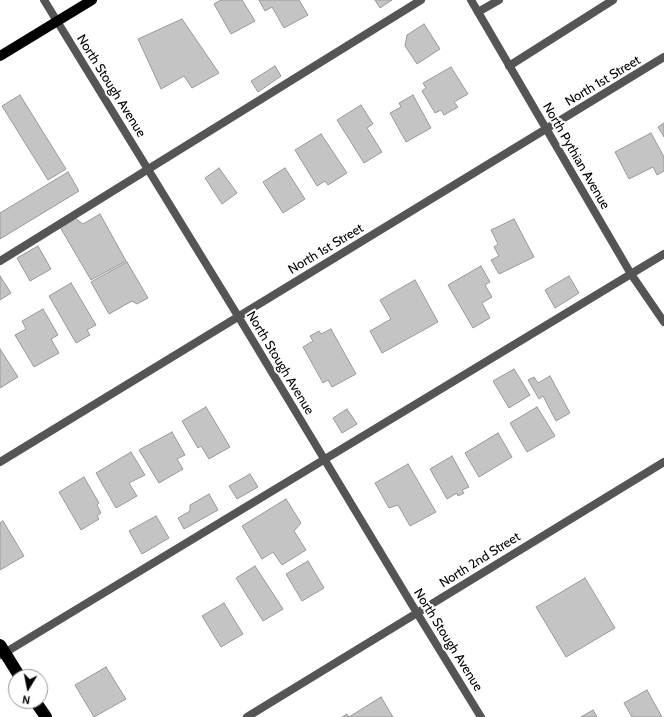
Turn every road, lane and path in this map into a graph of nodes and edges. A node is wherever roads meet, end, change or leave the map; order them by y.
1 (44, 0) edge
2 (92, 0) edge
3 (421, 0) edge
4 (471, 0) edge
5 (499, 0) edge
6 (613, 0) edge
7 (478, 12) junction
8 (57, 22) junction
9 (0, 56) edge
10 (664, 57) edge
11 (509, 66) junction
12 (546, 129) junction
13 (148, 169) junction
14 (664, 254) edge
15 (0, 261) edge
16 (631, 274) junction
17 (238, 316) junction
18 (664, 322) edge
19 (324, 459) junction
20 (0, 462) edge
21 (664, 462) edge
22 (417, 613) junction
23 (1, 651) edge
24 (14, 669) edge
25 (256, 715) edge
26 (247, 717) edge
27 (481, 717) edge

1 - 8 street, North Stough Avenue
2 - 8 main road
3 - 13 street
4 - 7 street, North Pythian Avenue
5 - 7 street
6 - 11 street
7 - 11 street, North Pythian Avenue
8 - 9 main road
8 - 13 street, North Stough Avenue
10 - 12 street, North 1st Street
11 - 12 street, North Pythian Avenue
12 - 16 street, North Pythian Avenue
12 - 17 street, North 1st Street
13 - 15 street
13 - 17 street, North Stough Avenue
14 - 16 street
16 - 18 street, North Pythian Avenue
16 - 19 street
17 - 19 street, North Stough Avenue
17 - 20 street, North 1st Street
19 - 22 street, North Stough Avenue
19 - 23 street
21 - 22 street, North 2nd Street
22 - 25 street, North 2nd Street
22 - 27 street, North Stough Avenue
23 - 24 highway
25 - 26 street, North 2nd Street

